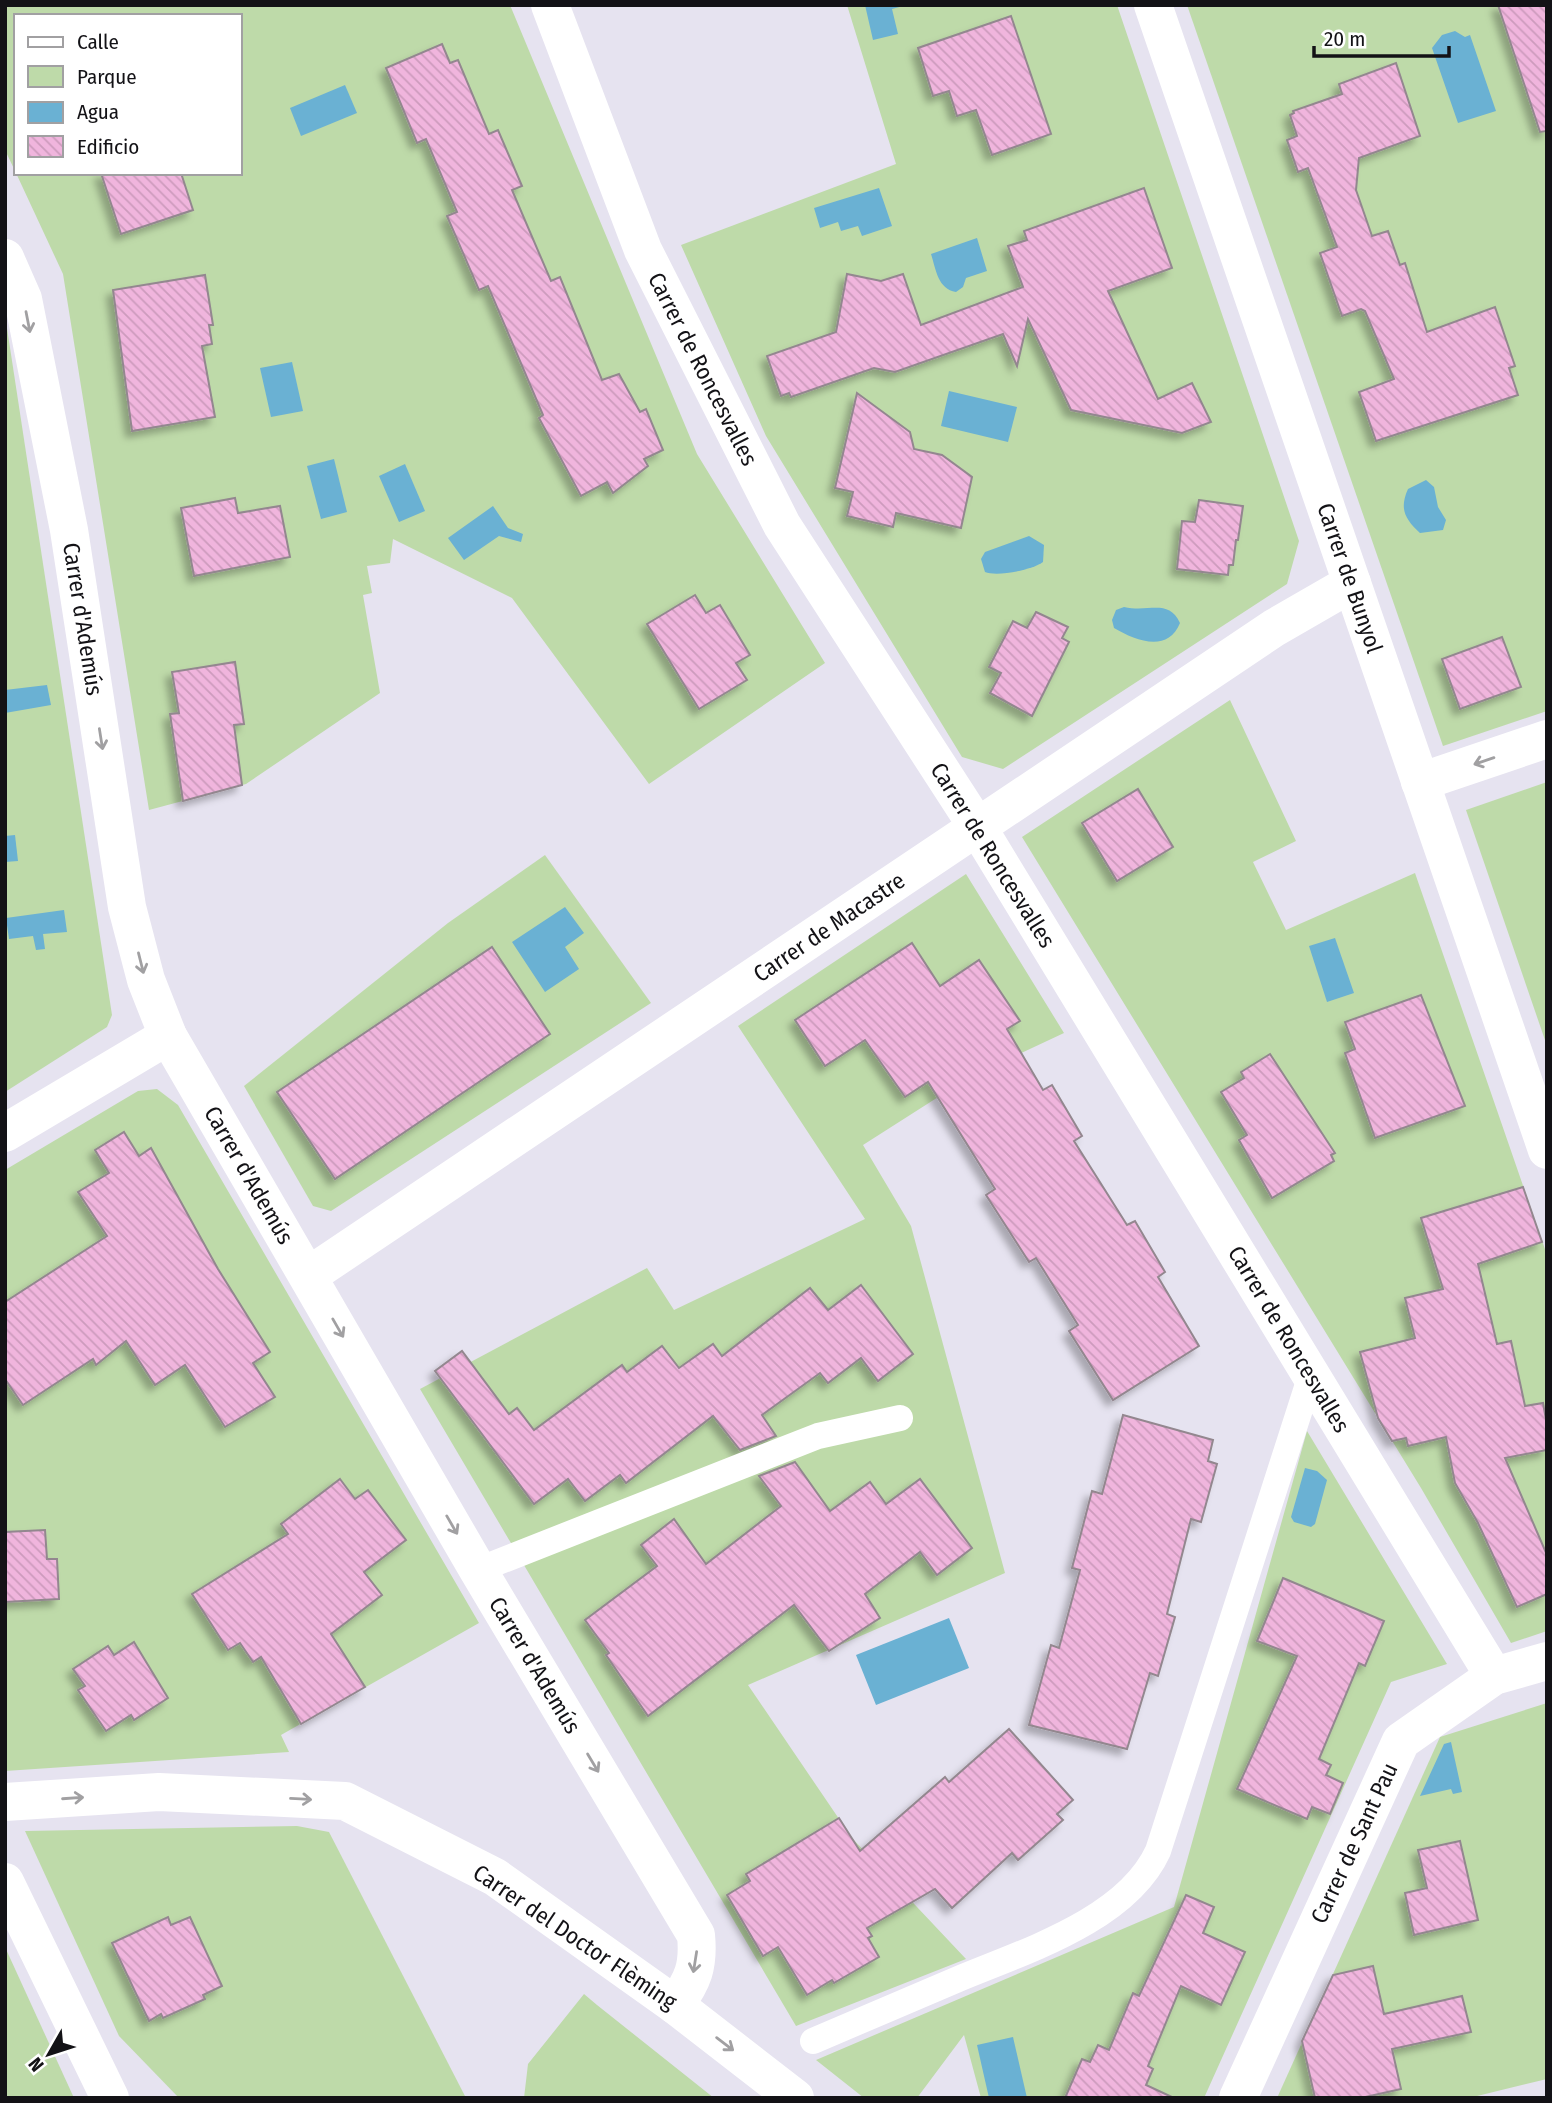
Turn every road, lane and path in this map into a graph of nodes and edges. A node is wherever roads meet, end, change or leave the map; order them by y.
1 (550, 5) edge
2 (1153, 5) edge
3 (5, 258) edge
4 (1352, 583) junction
5 (1547, 739) edge
6 (1420, 782) junction
7 (978, 828) junction
8 (168, 1036) junction
9 (5, 1133) edge
10 (1547, 1150) edge
11 (309, 1276) junction
12 (1311, 1375) junction
13 (900, 1418) dead end
14 (478, 1570) junction
15 (1547, 1661) edge
16 (1494, 1676) junction
17 (5, 1802) edge
18 (5, 1882) edge
19 (675, 2005) junction
20 (813, 2041) dead end
21 (110, 2098) edge
22 (795, 2098) edge
23 (1238, 2098) edge

1 - 7 street, Carrer de Roncesvalles
2 - 4 street, Carrer de Bunyol
3 -> 8 street, Carrer d'Ademús
4 - 6 street, Carrer de Bunyol
4 - 7 street, Carrer de Macastre
5 -> 6 street
6 - 10 street, Carrer de Bunyol
7 - 11 street, Carrer de Macastre
7 - 12 street, Carrer de Roncesvalles
8 - 9 street
8 - 11 street, Carrer d'Ademús
11 -> 14 street, Carrer d'Ademús
12 - 16 street, Carrer de Roncesvalles
12 - 20 lane
13 - 14 lane
14 -> 19 street, Carrer d'Ademús
15 - 16 street, Carrer de Sant Pau
16 - 23 street, Carrer de Sant Pau
17 -> 19 street, Carrer del Doctor Flèming
18 - 21 street
19 -> 22 street, Carrer del Doctor Flèming

